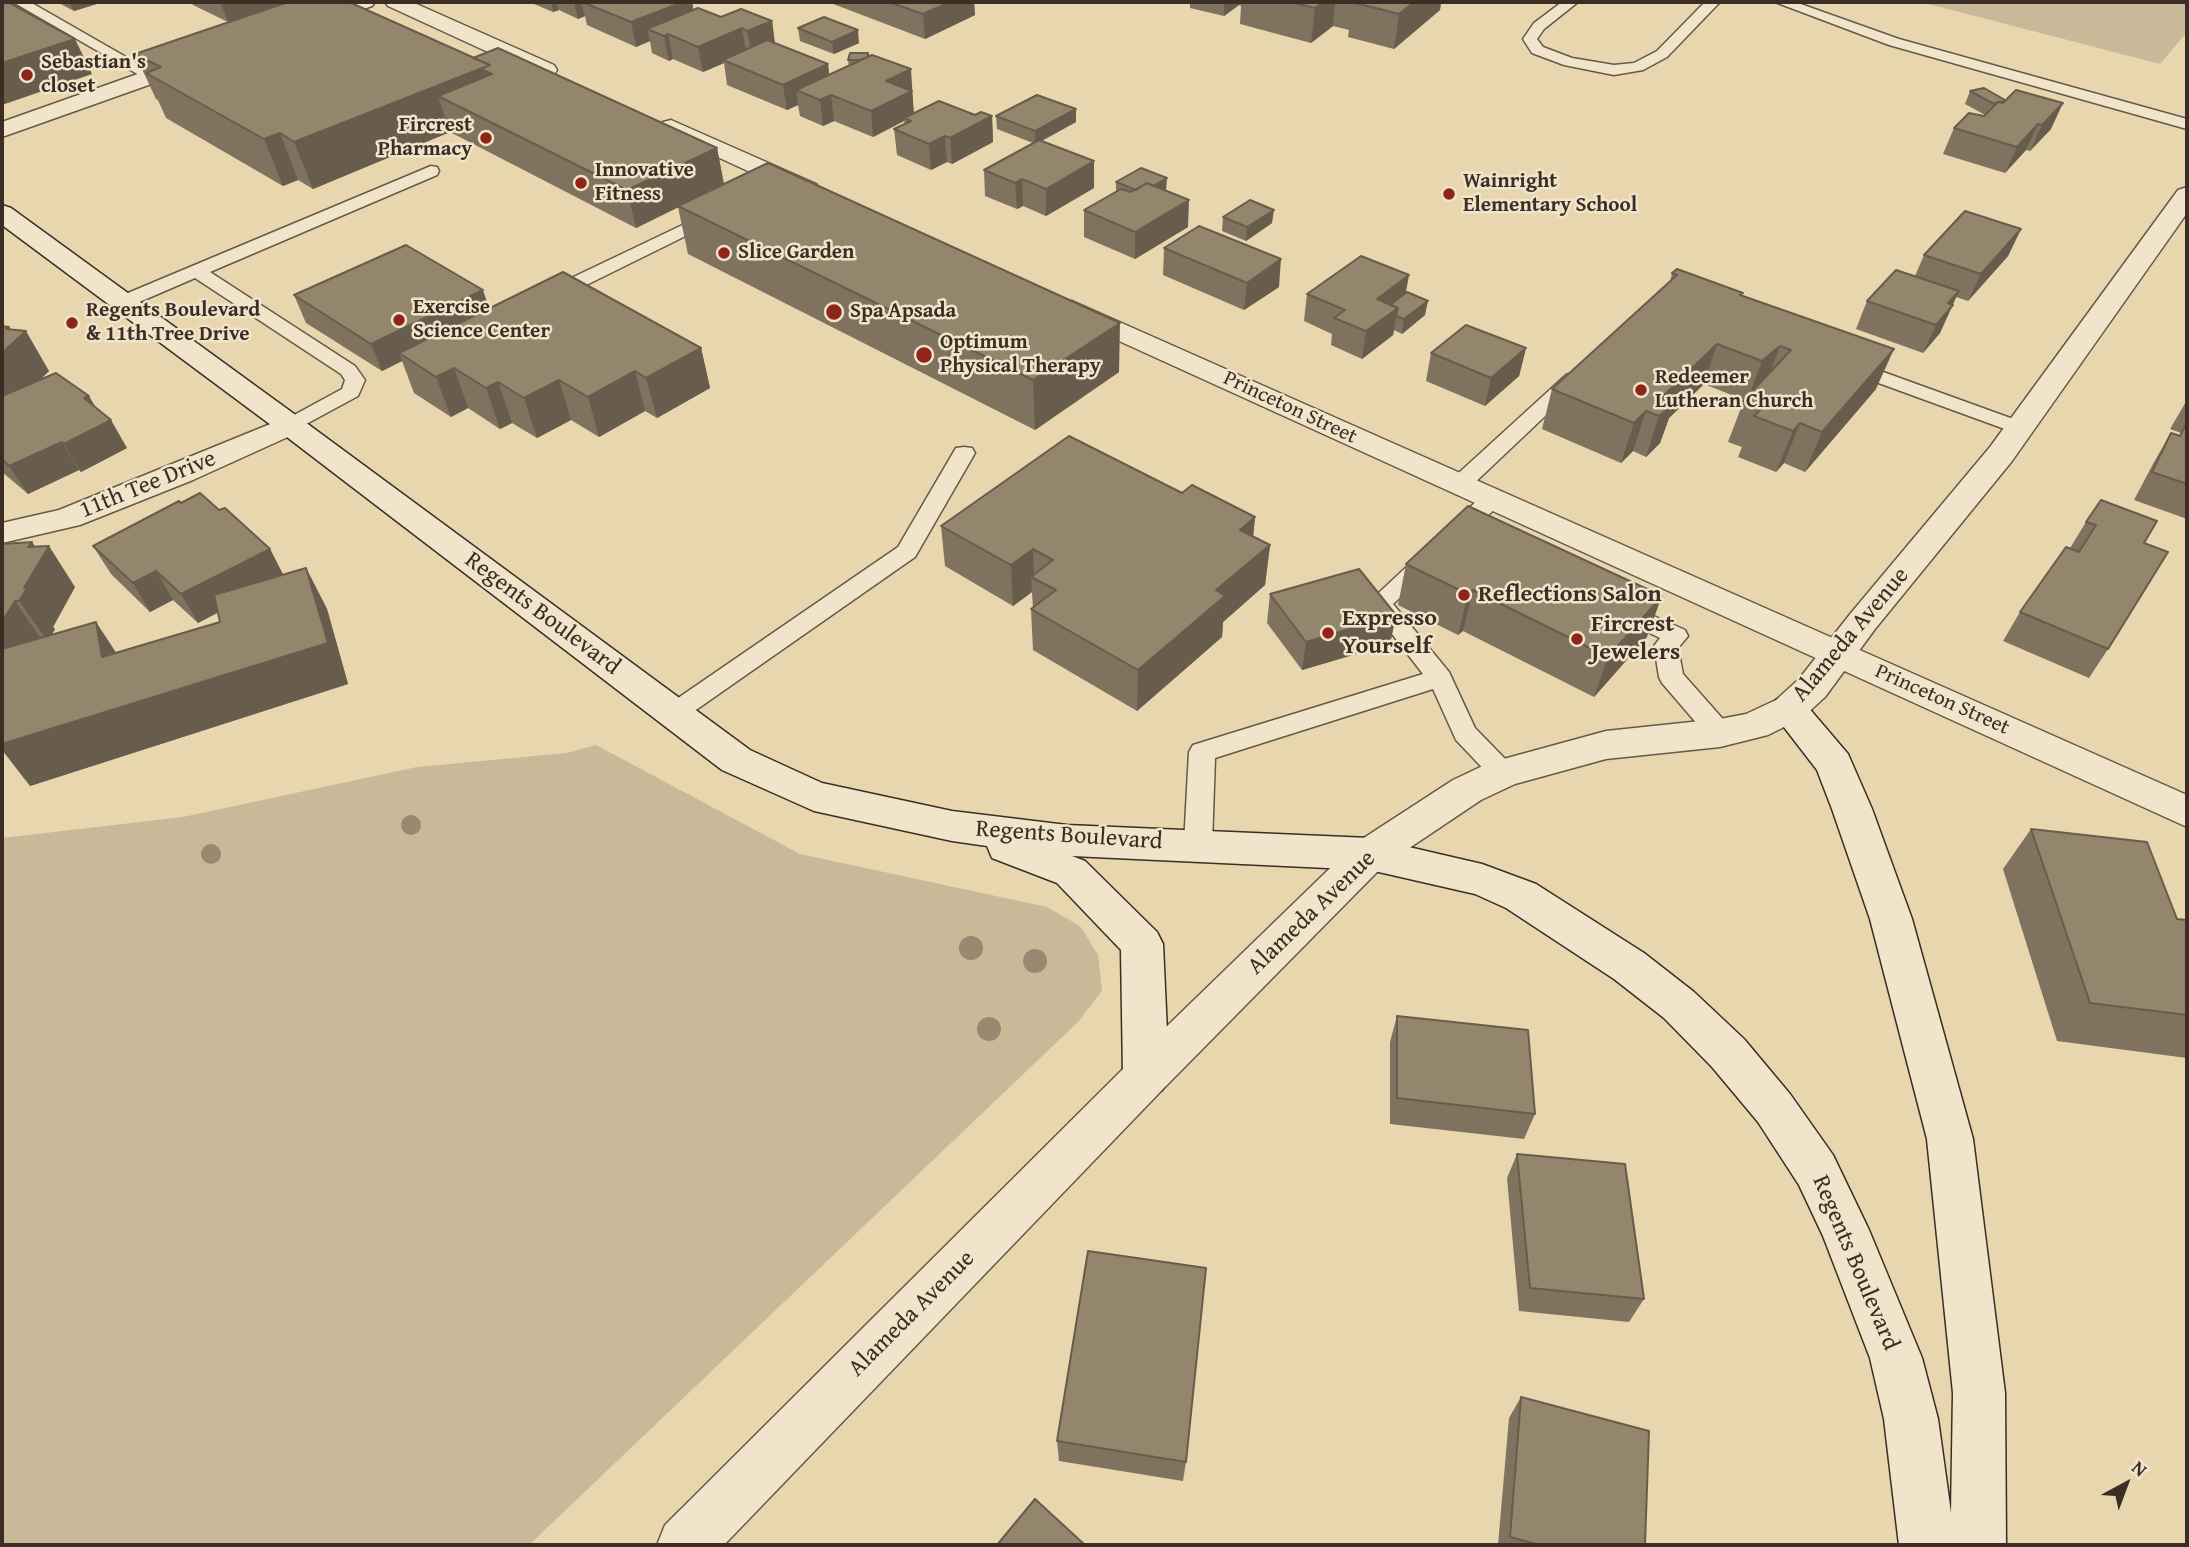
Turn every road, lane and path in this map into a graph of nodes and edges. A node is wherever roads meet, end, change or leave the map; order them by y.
1 (20, 2) edge
2 (365, 2) edge
3 (395, 2) edge
4 (1571, 2) edge
5 (1713, 2) edge
6 (1782, 2) edge
7 (327, 15) junction
8 (352, 27) edge
9 (289, 28) edge
10 (214, 54) edge
11 (151, 76) junction
12 (571, 82) edge
13 (647, 116) edge
14 (2187, 124) edge
15 (2, 130) edge
16 (431, 171) dead end
17 (2187, 195) edge
18 (836, 202) edge
19 (736, 204) edge
20 (2, 214) edge
21 (195, 271) junction
22 (1048, 298) edge
23 (123, 302) junction
24 (536, 302) edge
25 (1828, 358) edge
26 (1591, 363) edge
27 (290, 425) junction
28 (2020, 428) junction
29 (964, 453) dead end
30 (1460, 485) junction
31 (1491, 500) junction
32 (1457, 532) junction
33 (2, 533) edge
34 (1481, 543) edge
35 (1603, 601) edge
36 (1838, 653) junction
37 (1440, 678) junction
38 (1789, 709) junction
39 (674, 713) junction
40 (1720, 733) junction
41 (1503, 773) junction
42 (2187, 812) edge
43 (952, 826) junction
44 (1198, 844) junction
45 (1370, 854) junction
46 (1146, 1076) junction
47 (685, 1545) edge
48 (1927, 1545) edge
49 (1978, 1545) edge

1 - 11 lane
2 - 7 street
3 - 12 street
4 - 5 lane
6 - 14 lane
7 - 8 lane
7 - 9 street
10 - 11 street
11 - 15 street
13 - 18 street
16 - 21 lane
17 - 28 street, Alameda Avenue
19 - 24 lane
20 - 23 street, Regents Boulevard
21 - 23 lane
21 - 27 lane
22 - 30 street, Princeton Street
23 - 27 street, Regents Boulevard
25 - 28 lane
26 - 30 lane
27 - 33 street, 11th Tee Drive
27 - 39 street, Regents Boulevard
28 - 36 street, Alameda Avenue
29 - 39 lane
30 - 31 street, Princeton Street
31 - 32 lane
31 - 36 street, Princeton Street
32 - 34 lane
32 - 37 lane
35 - 40 lane
36 - 38 street, Alameda Avenue
36 - 42 street, Princeton Street
37 - 41 lane
37 - 44 lane
38 - 40 street, Alameda Avenue
38 - 49 street
39 - 43 street, Regents Boulevard
40 - 41 street, Alameda Avenue
41 - 45 street, Alameda Avenue
43 - 44 street, Regents Boulevard
43 - 46 street
44 - 45 street, Regents Boulevard
45 - 46 street, Alameda Avenue
45 - 48 street, Regents Boulevard
46 - 47 street, Alameda Avenue

